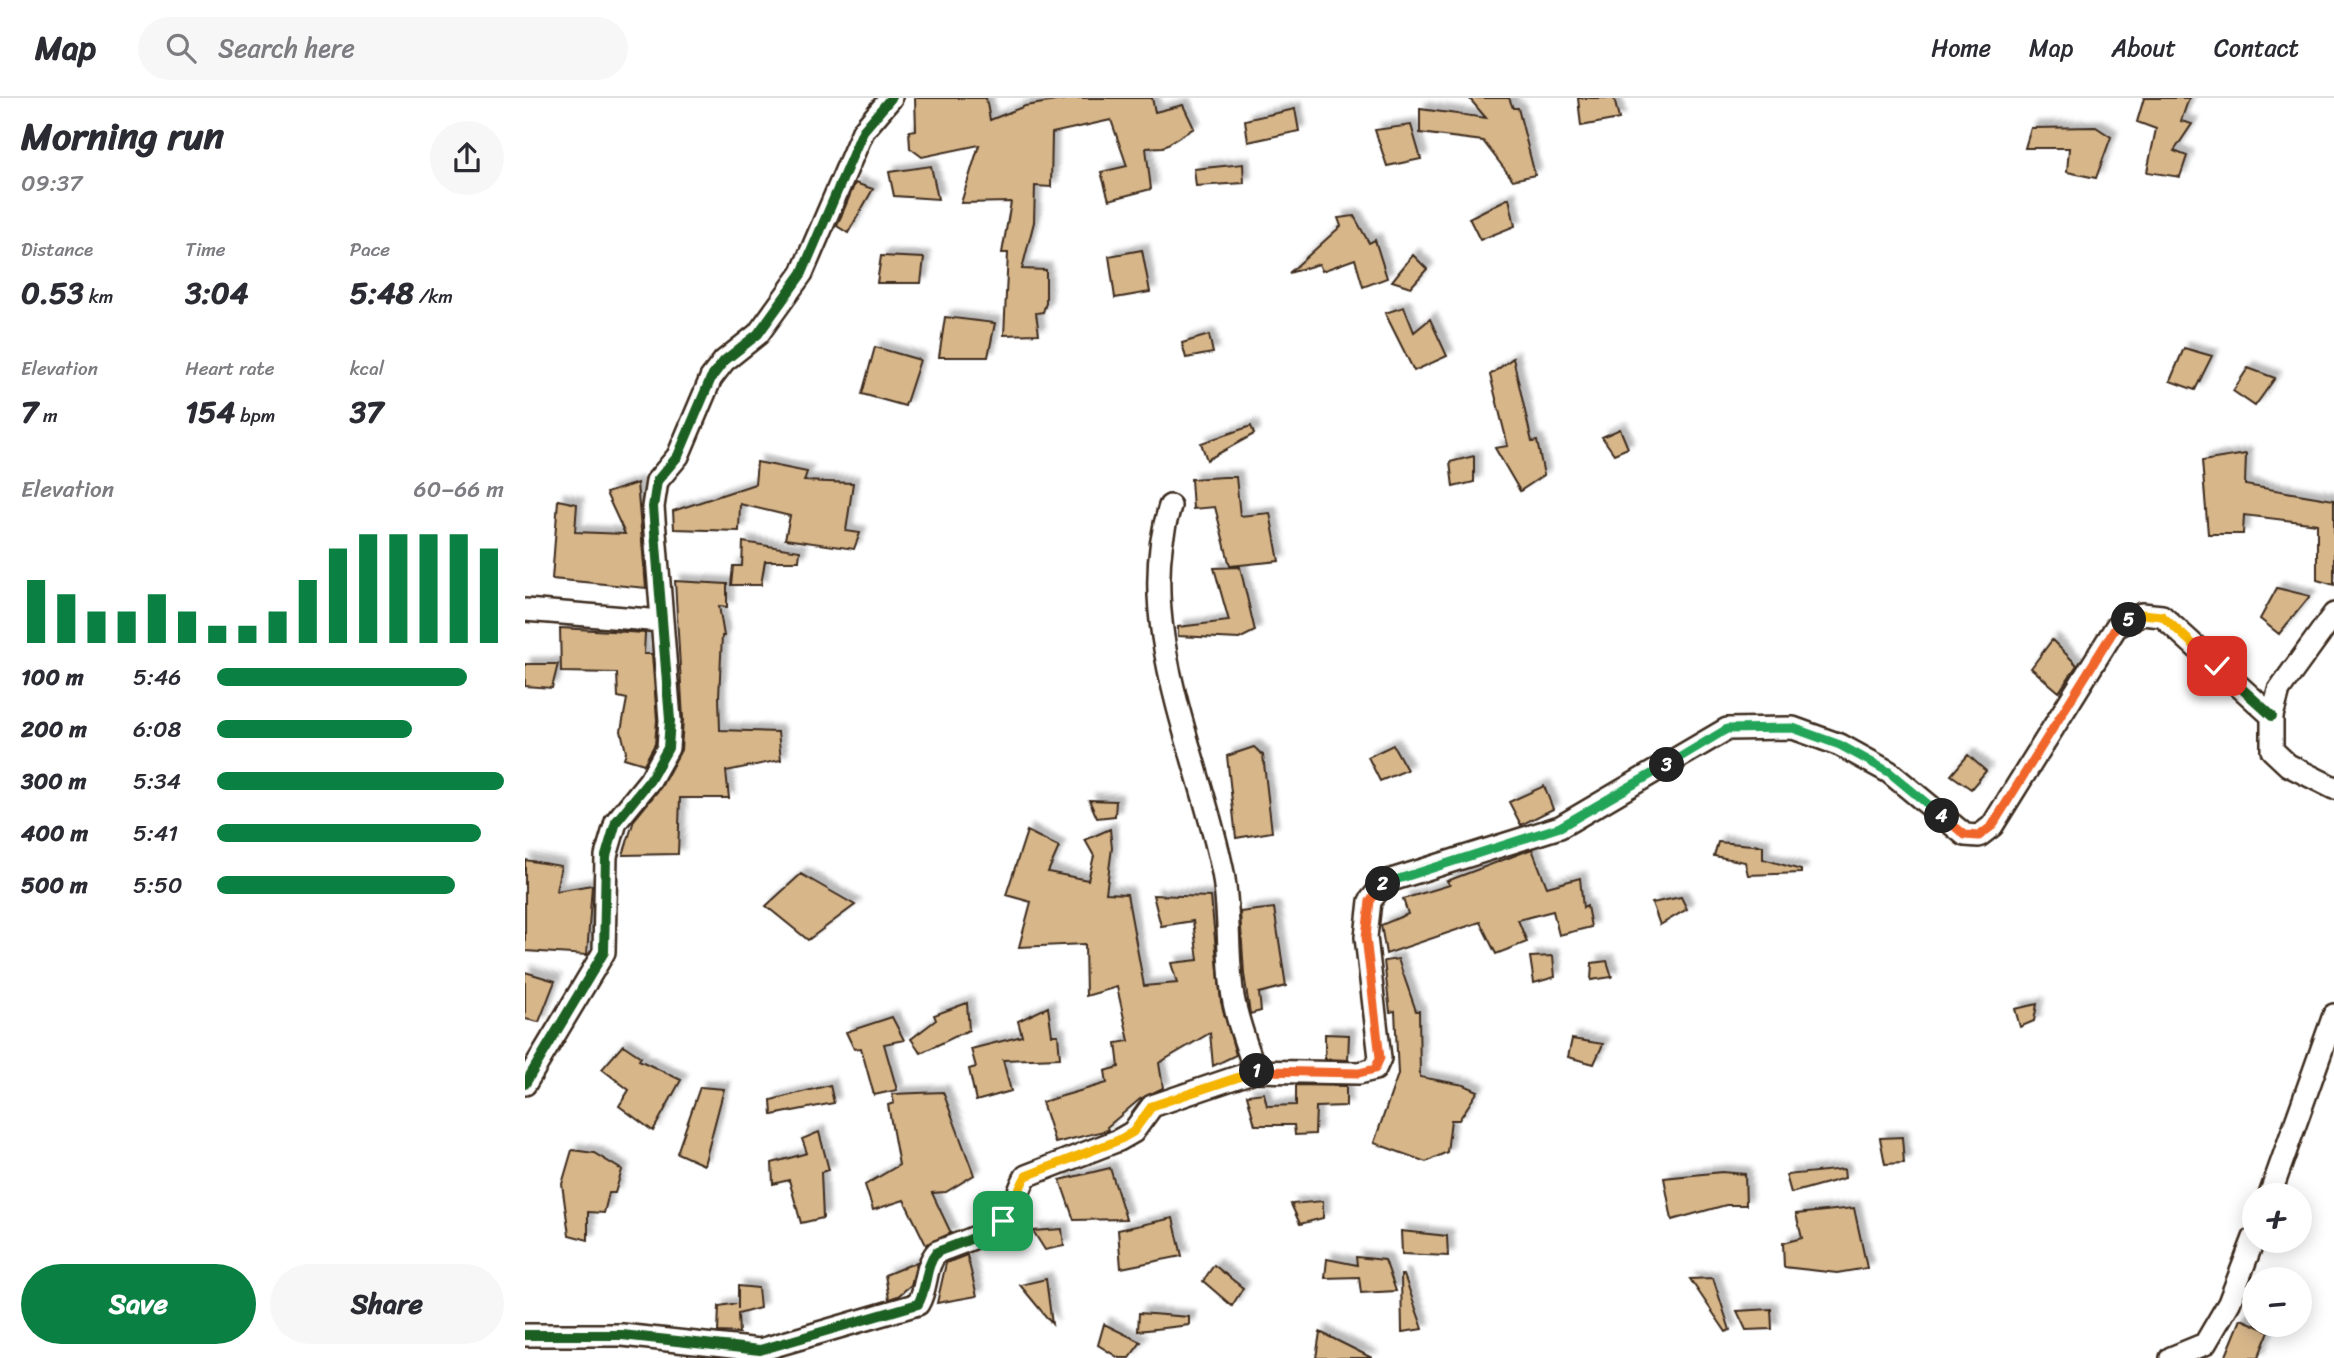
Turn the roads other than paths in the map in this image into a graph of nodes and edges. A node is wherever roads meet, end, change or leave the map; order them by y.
1 (891, 98) edge
2 (1170, 506) dead end
3 (525, 610) edge
4 (2334, 614) edge
5 (662, 621) junction
6 (2272, 716) junction
7 (2334, 788) edge
8 (2334, 1015) edge
9 (1255, 1071) junction
10 (525, 1084) edge
11 (2274, 1183) edge
12 (2248, 1253) edge
13 (525, 1335) edge
14 (2171, 1358) edge

1 - 5 street
2 - 9 street
3 - 5 street
4 - 6 street
5 - 10 street
6 - 7 street
6 - 9 street
8 - 11 street
9 - 13 street
12 - 14 street

